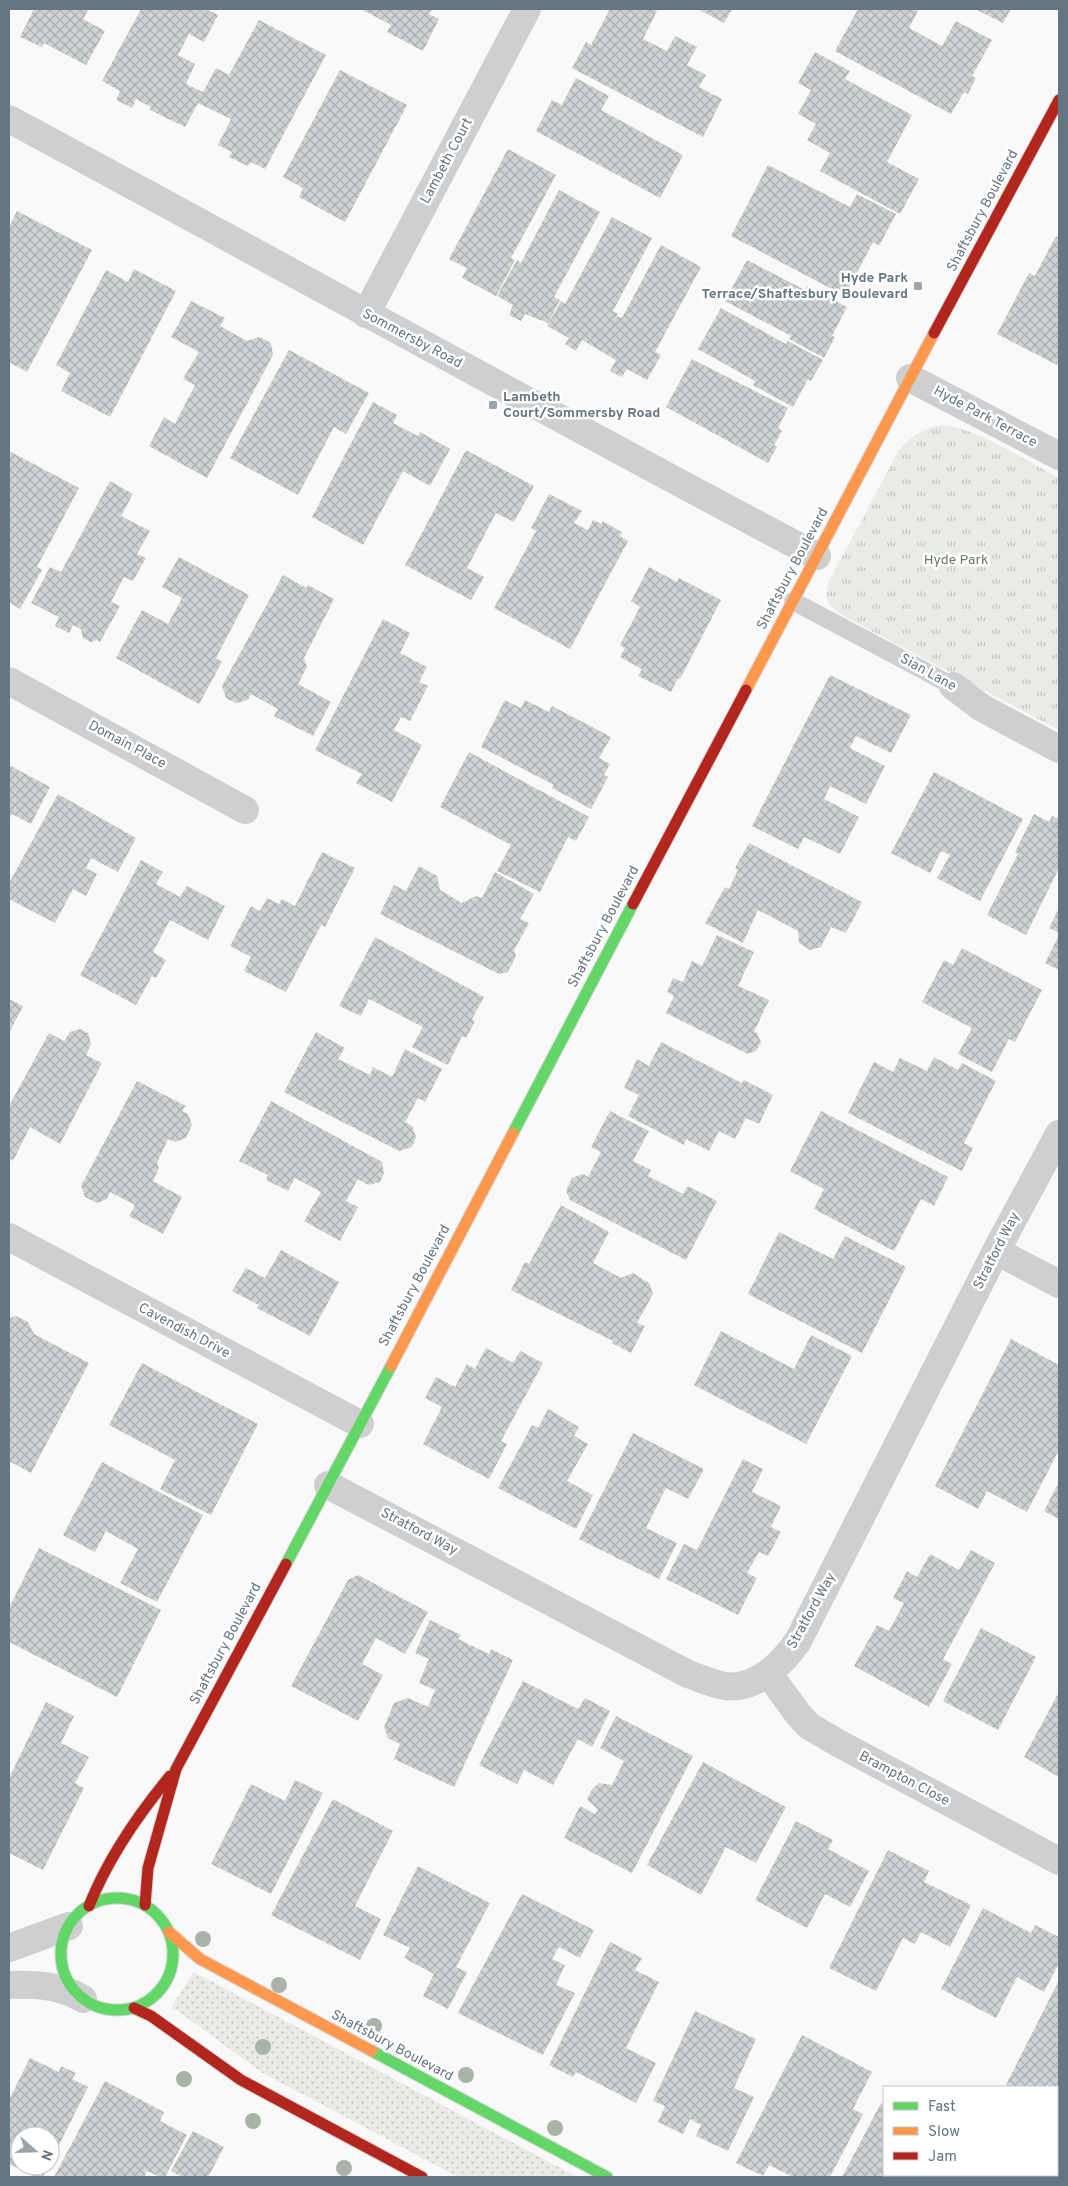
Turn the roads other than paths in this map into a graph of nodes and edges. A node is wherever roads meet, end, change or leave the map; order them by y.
1 (527, 9) edge
2 (1059, 100) edge
3 (9, 119) edge
4 (366, 314) junction
5 (910, 378) junction
6 (1059, 456) edge
7 (817, 556) junction
8 (793, 601) junction
9 (9, 681) edge
10 (953, 686) joint
11 (1059, 749) edge
12 (245, 810) dead end
13 (1059, 1134) edge
14 (9, 1237) edge
15 (996, 1251) junction
16 (1059, 1284) edge
17 (360, 1424) junction
18 (328, 1485) junction
19 (768, 1673) junction
20 (176, 1769) junction
21 (1059, 1861) edge
22 (145, 1905) junction
23 (89, 1906) junction
24 (70, 1926) junction
25 (170, 1932) junction
26 (9, 1948) edge
27 (9, 1985) edge
28 (83, 1999) junction
29 (134, 2008) junction
30 (422, 2177) edge
31 (607, 2177) edge

1 - 4 street, Lambeth Court
2 - 5 street, Shaftsbury Boulevard
3 - 4 street, Sommersby Road
4 - 7 street, Sommersby Road
5 - 6 street, Hyde Park Terrace
5 - 7 street, Shaftsbury Boulevard
7 - 8 street, Shaftsbury Boulevard
8 - 10 lane, Sian Lane
8 - 17 street, Shaftsbury Boulevard
9 - 12 street, Domain Place
10 - 11 street, Sian Lane
13 - 15 street, Stratford Way
14 - 17 street, Cavendish Drive
15 - 16 street
15 - 19 street, Stratford Way
17 - 18 street, Shaftsbury Boulevard
18 - 19 street, Stratford Way
18 - 20 street, Shaftsbury Boulevard
19 - 21 street, Brampton Close
20 - 22 street, Shaftsbury Boulevard
20 - 23 street, Shaftsbury Boulevard
22 - 23 street
22 - 25 street
23 - 24 street
24 - 26 street
24 - 28 street
25 - 29 street
25 - 31 street, Shaftsbury Boulevard
27 - 28 street
28 - 29 street
29 - 30 street

